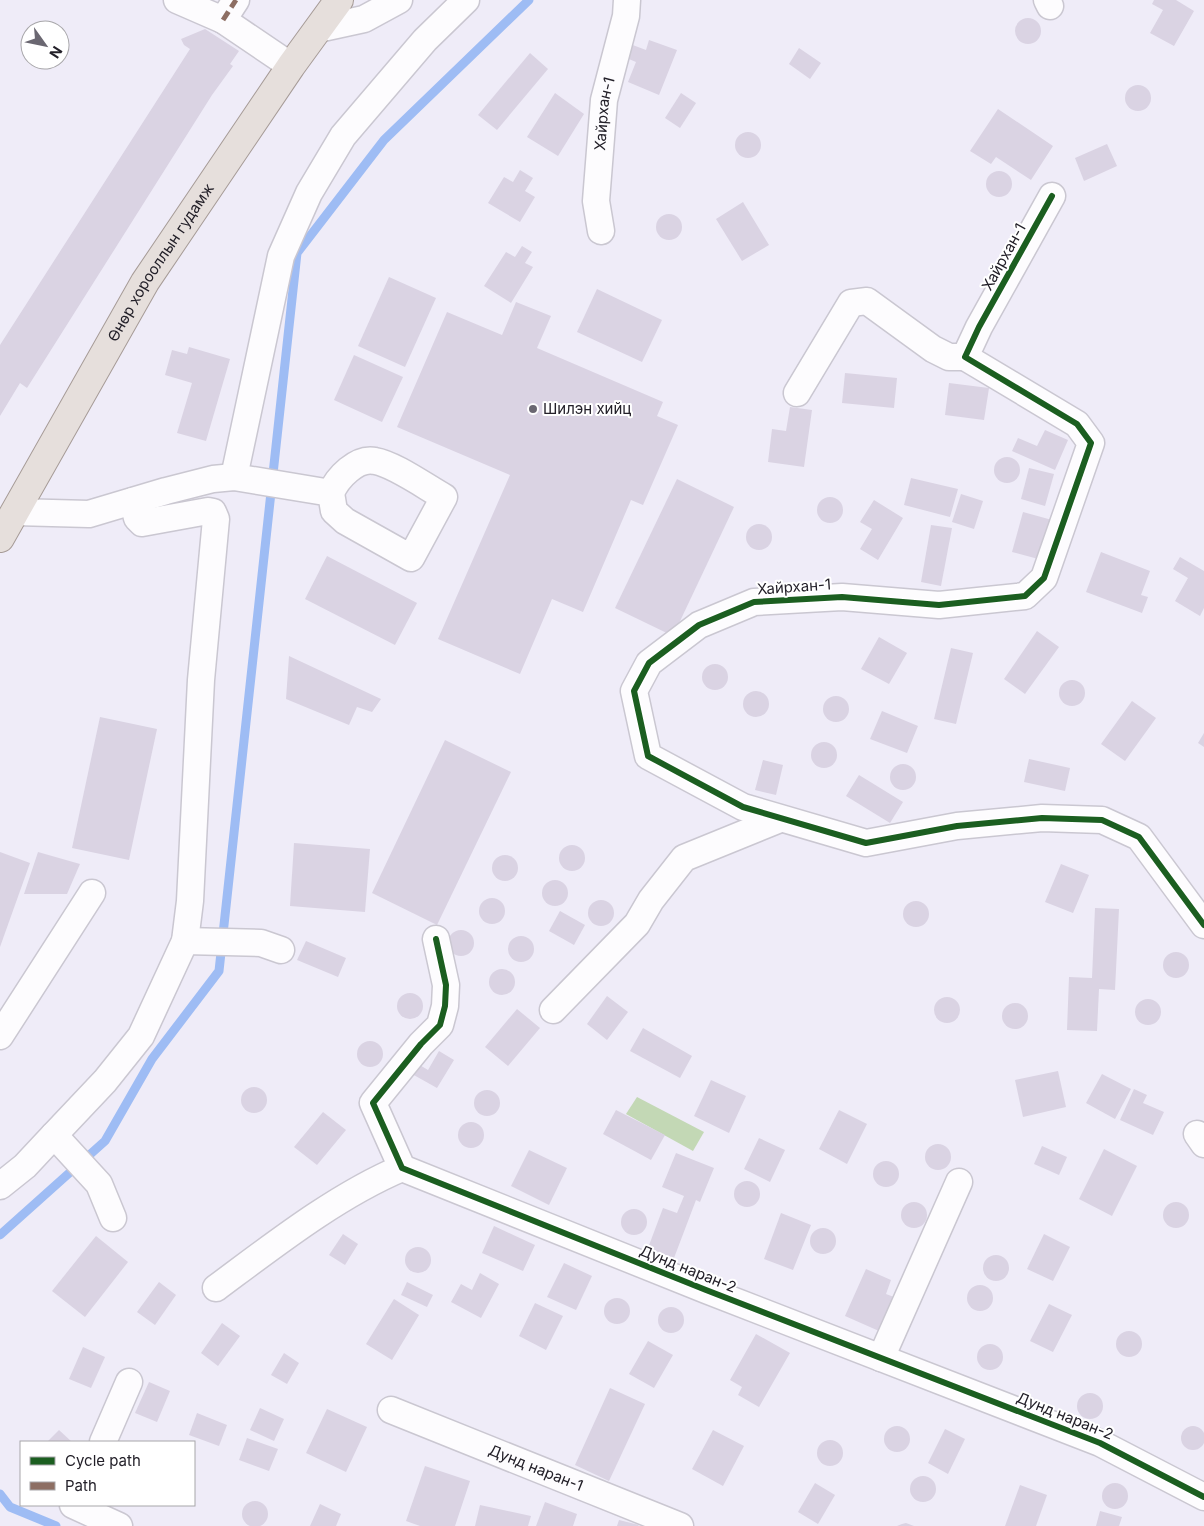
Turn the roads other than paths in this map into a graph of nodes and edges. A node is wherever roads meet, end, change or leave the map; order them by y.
1 (177, 0) edge
2 (339, 0) edge
3 (399, 0) edge
4 (466, 0) edge
5 (627, 0) edge
6 (229, 10) edge
7 (318, 29) junction
8 (291, 66) junction
9 (1052, 196) dead end
10 (601, 231) dead end
11 (966, 357) junction
12 (796, 393) dead end
13 (238, 477) junction
14 (320, 491) dead end
15 (133, 501) junction
16 (15, 512) junction
17 (0, 538) edge
18 (780, 819) junction
19 (92, 893) dead end
20 (1202, 917) edge
21 (436, 939) dead end
22 (185, 941) junction
23 (271, 947) dead end
24 (553, 1010) dead end
25 (0, 1036) edge
26 (58, 1139) junction
27 (402, 1168) junction
28 (959, 1182) dead end
29 (0, 1186) edge
30 (114, 1218) dead end
31 (216, 1288) dead end
32 (881, 1358) junction
33 (129, 1382) dead end
34 (391, 1410) dead end
35 (103, 1441) edge
36 (1204, 1497) edge
37 (75, 1506) edge
38 (119, 1526) edge
39 (680, 1526) edge

1 - 6 street
2 - 7 main road, Өнөр хорооллын гудамж
3 - 7 street
4 - 13 street
5 - 10 street, Хайрхан-1
6 - 8 street
7 - 8 main road, Өнөр хорооллын гудамж
8 - 16 main road, Өнөр хорооллын гудамж
9 - 11 street, Хайрхан-1
11 - 12 street, Хайрхан-1
11 - 18 street, Хайрхан-1
13 - 14 street
13 - 15 street
15 - 16 street
15 - 22 street
16 - 17 main road, Өнөр хорооллын гудамж
18 - 20 street, Хайрхан-1
18 - 24 street
19 - 25 street
21 - 27 street
22 - 23 street
22 - 26 street
26 - 29 street
26 - 30 street
27 - 31 street
27 - 32 street, Дунд наран-2
28 - 32 street
32 - 36 street, Дунд наран-2
33 - 35 street
34 - 39 street, Дунд наран-1
37 - 38 street

